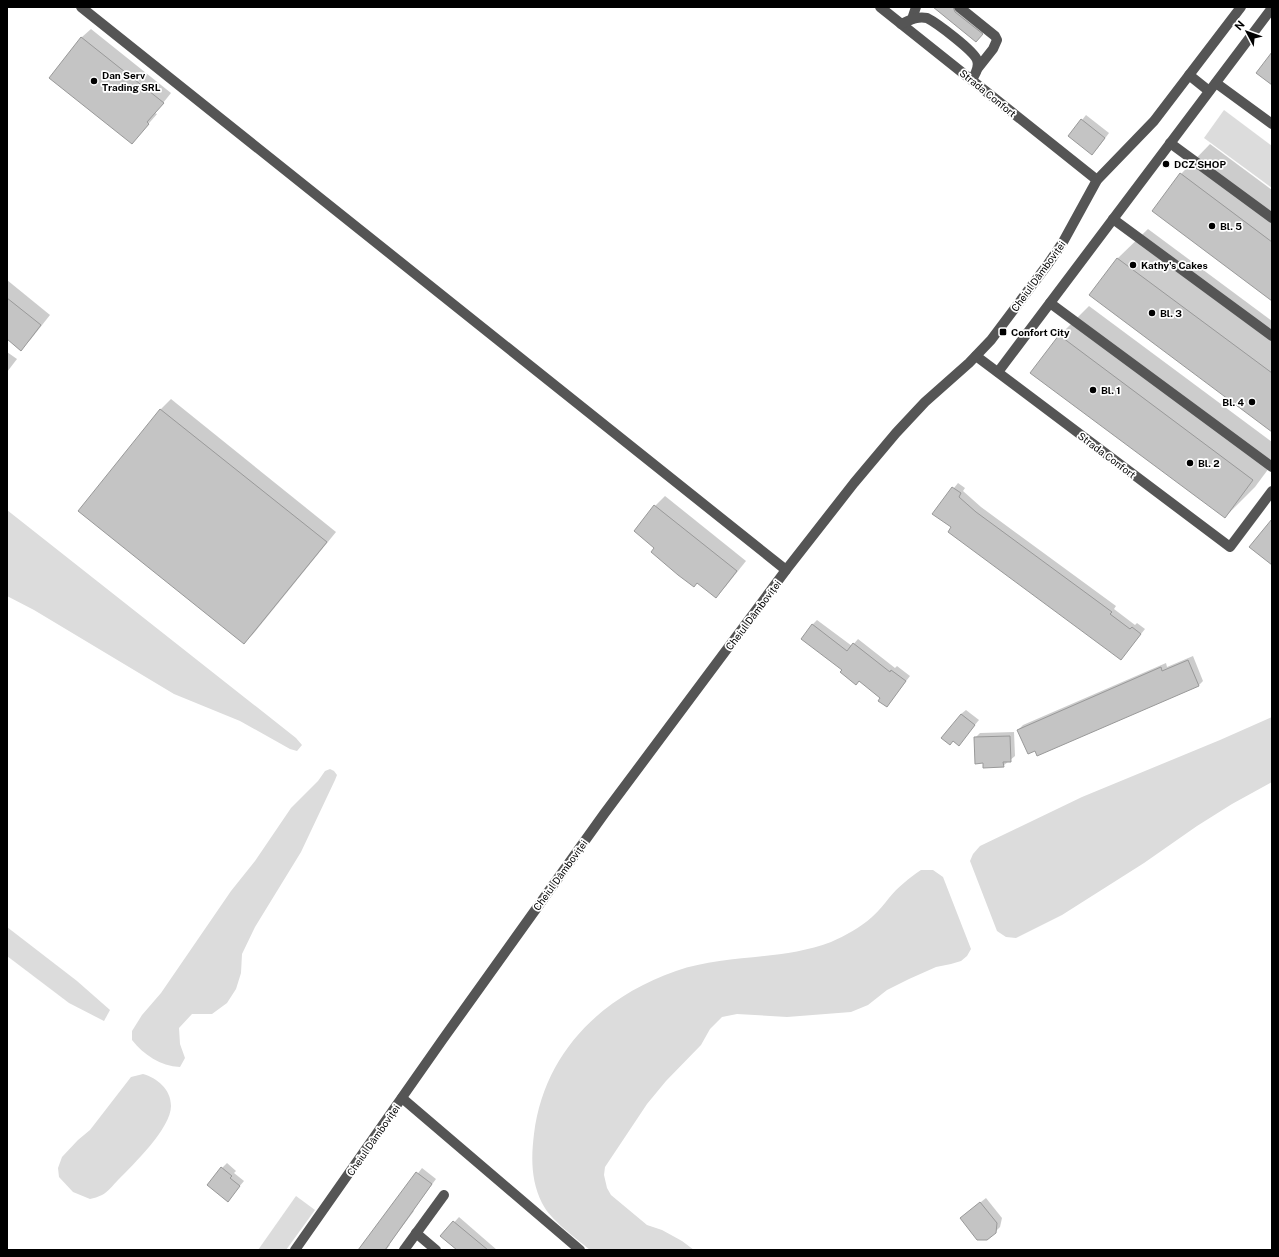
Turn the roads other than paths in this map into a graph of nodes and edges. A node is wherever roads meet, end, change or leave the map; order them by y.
1 (81, 7) edge
2 (880, 7) edge
3 (916, 7) edge
4 (959, 7) edge
5 (1241, 7) edge
6 (1272, 8) edge
7 (912, 19) junction
8 (901, 24) junction
9 (978, 68) junction
10 (1189, 75) junction
11 (972, 80) junction
12 (1213, 87) junction
13 (1272, 124) edge
14 (1170, 143) junction
15 (1097, 180) junction
16 (1272, 218) edge
17 (1113, 219) junction
18 (1050, 303) junction
19 (1272, 336) edge
20 (976, 356) junction
21 (998, 372) junction
22 (1272, 467) edge
23 (1272, 491) edge
24 (786, 570) junction
25 (402, 1098) junction
26 (444, 1195) dead end
27 (416, 1233) junction
28 (295, 1250) edge
29 (404, 1250) edge
30 (436, 1250) edge
31 (580, 1250) edge

1 - 24 street
2 - 8 street, Strada Confort
3 - 7 street
4 - 9 street
5 - 10 street, Cheiul Dâmboviței
6 - 12 street
7 - 8 street
7 - 9 street
8 - 11 street, Strada Confort
9 - 11 street
10 - 12 street
10 - 15 street, Cheiul Dâmboviței
11 - 15 street, Strada Confort
12 - 13 street
12 - 14 street
14 - 16 street
14 - 17 street
15 - 20 street, Cheiul Dâmboviței
17 - 18 street
17 - 19 street
18 - 21 street
18 - 22 street
20 - 21 street
20 - 24 street, Cheiul Dâmboviței
21 - 23 street, Strada Confort
24 - 25 street, Cheiul Dâmboviței
25 - 28 street, Cheiul Dâmboviței
25 - 31 street
26 - 27 street
27 - 29 street
27 - 30 street

